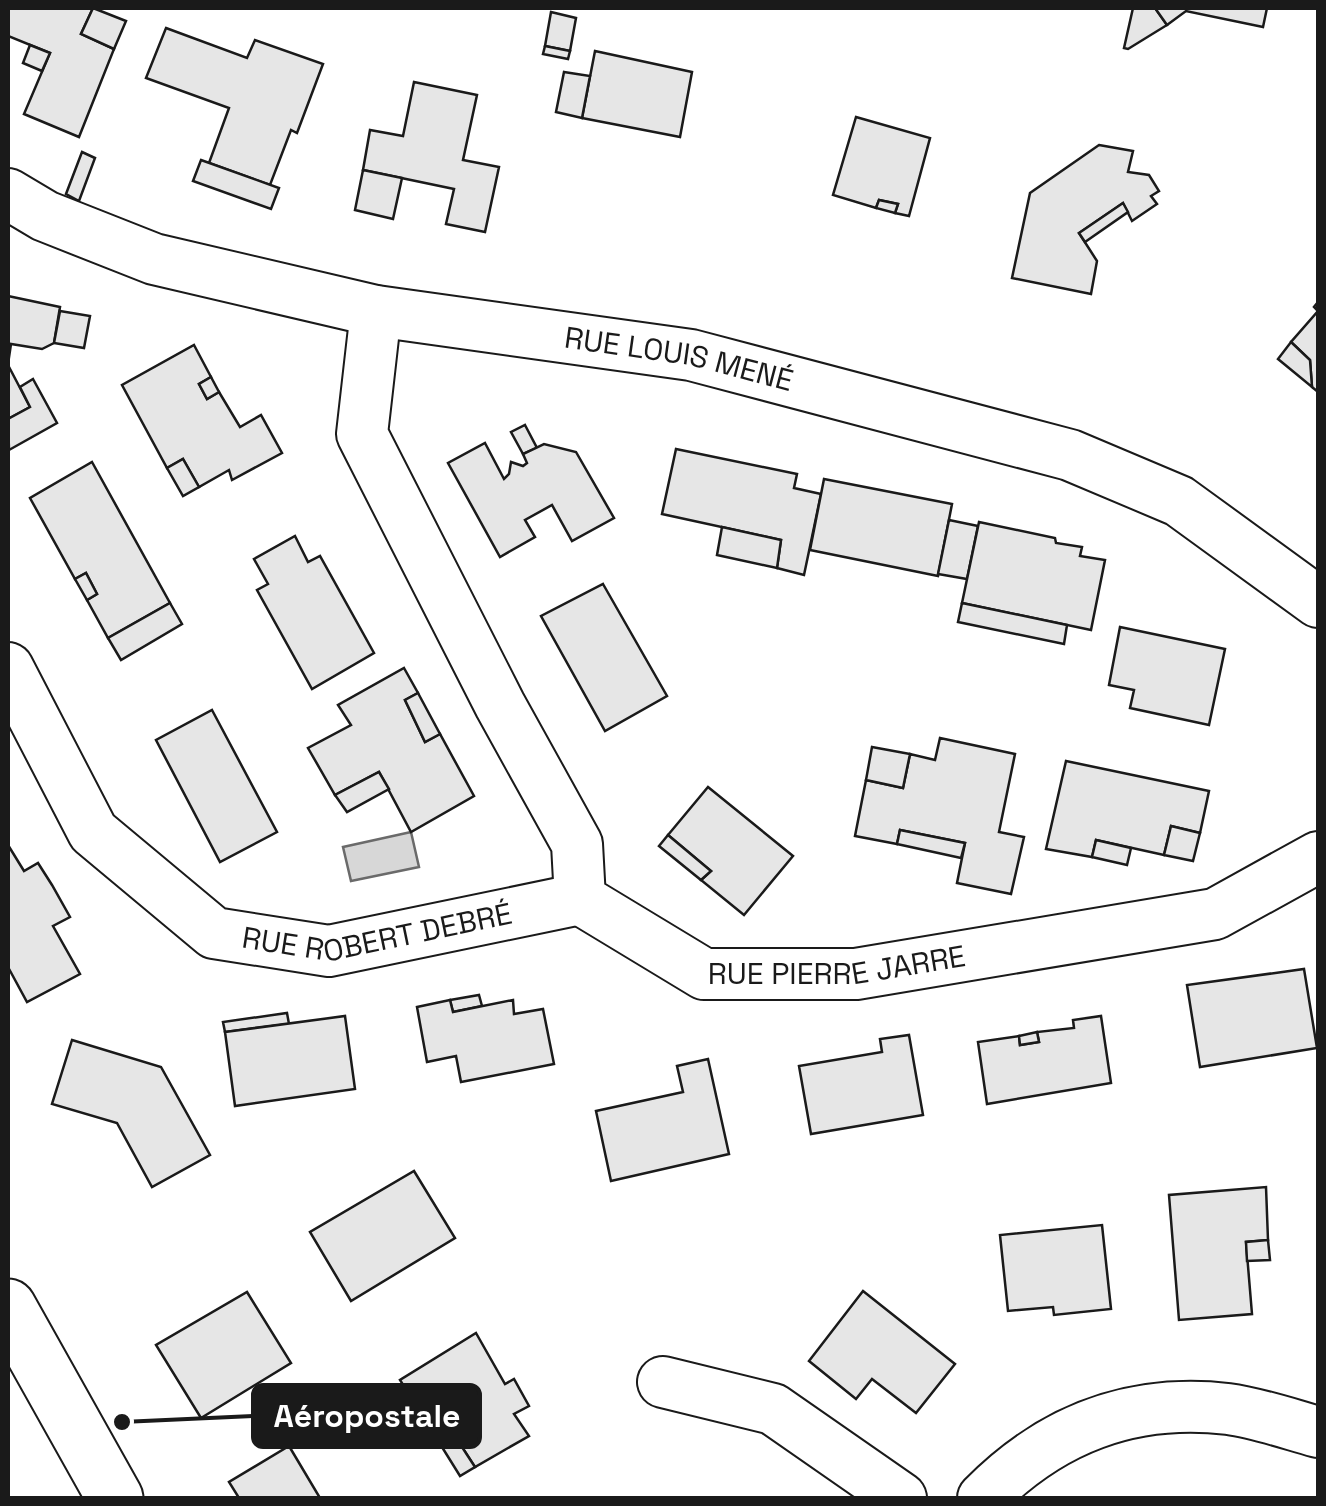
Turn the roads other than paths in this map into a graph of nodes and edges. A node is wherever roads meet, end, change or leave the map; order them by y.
1 (8, 194) edge
2 (376, 311) junction
3 (1318, 602) edge
4 (8, 668) edge
5 (1318, 857) edge
6 (580, 899) junction
7 (8, 1306) edge
8 (663, 1382) dead end
9 (1318, 1432) edge
10 (115, 1498) edge
11 (901, 1498) edge
12 (983, 1498) edge

1 - 2 street, RUE LOUIS MENÉ
2 - 3 street, RUE LOUIS MENÉ
2 - 6 street
4 - 6 street, RUE ROBERT DEBRÉ
5 - 6 street, RUE PIERRE JARRE
7 - 10 street
8 - 11 street
9 - 12 street

